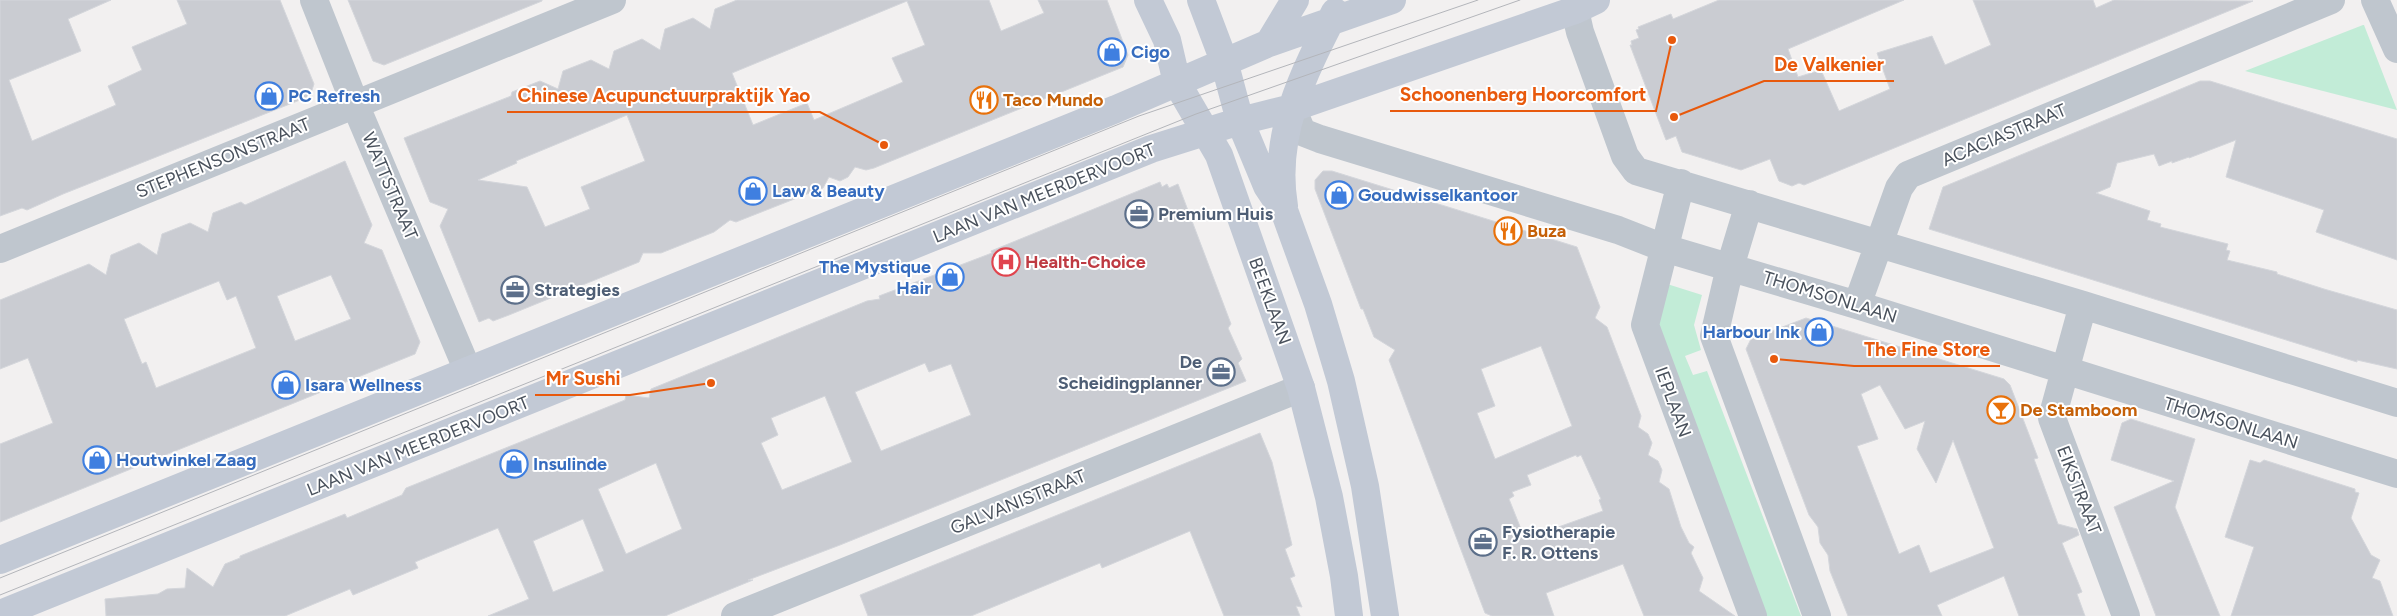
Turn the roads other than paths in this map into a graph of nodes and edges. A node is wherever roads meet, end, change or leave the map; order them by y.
1 (314, 0) edge
2 (612, 0) edge
3 (1148, 0) edge
4 (1202, 0) edge
5 (1295, 0) edge
6 (1392, 0) edge
7 (2331, 0) edge
8 (2375, 0) edge
9 (1585, 5) edge
10 (1336, 10) edge
11 (1269, 43) junction
12 (2397, 49) edge
13 (1224, 61) junction
14 (1177, 83) junction
15 (355, 104) junction
16 (1292, 108) junction
17 (1240, 121) junction
18 (1208, 132) junction
19 (1681, 183) junction
20 (1749, 204) junction
21 (1285, 213) junction
22 (1880, 245) junction
23 (1664, 248) junction
24 (0, 249) edge
25 (1730, 267) junction
26 (1857, 305) junction
27 (2083, 305) junction
28 (468, 371) junction
29 (2065, 371) junction
30 (1301, 388) junction
31 (2397, 403) edge
32 (2397, 474) edge
33 (0, 560) edge
34 (0, 614) edge
35 (735, 616) edge
36 (1349, 616) edge
37 (1385, 616) edge
38 (1753, 616) edge
39 (1817, 616) edge
40 (2126, 616) edge

1 - 15 street, WATTSTRAAT
2 - 15 street, STEPHENSONSTRAAT
3 - 14 street, BEEKLAAN
4 - 13 street
5 - 11 street
6 - 10 street
7 - 22 street, ACACIASTRAAT
8 - 12 street
9 - 16 street, LAAN VAN MEERDERVOORT
9 - 19 street
10 - 11 street
10 - 16 street
11 - 13 street
13 - 14 street
13 - 17 street
14 - 18 street, BEEKLAAN
14 - 28 street
15 - 24 street, STEPHENSONSTRAAT
15 - 28 street, WATTSTRAAT
16 - 17 street, LAAN VAN MEERDERVOORT
16 - 21 street
16 - 23 street, THOMSONLAAN
17 - 18 street, LAAN VAN MEERDERVOORT
17 - 21 street
18 - 30 street, BEEKLAAN
18 - 34 street, LAAN VAN MEERDERVOORT
19 - 20 street
19 - 23 street, IEPLAAN
20 - 22 street
20 - 25 street
21 - 37 street
22 - 26 street, ACACIASTRAAT
22 - 27 street
23 - 25 street, THOMSONLAAN
23 - 38 street, IEPLAAN
25 - 26 street, THOMSONLAAN
25 - 39 street
26 - 29 street, THOMSONLAAN
27 - 29 street, EIKSTRAAT
27 - 31 street
28 - 33 street
29 - 32 street, THOMSONLAAN
29 - 40 street, EIKSTRAAT
30 - 35 street, GALVANISTRAAT
30 - 36 street, BEEKLAAN

